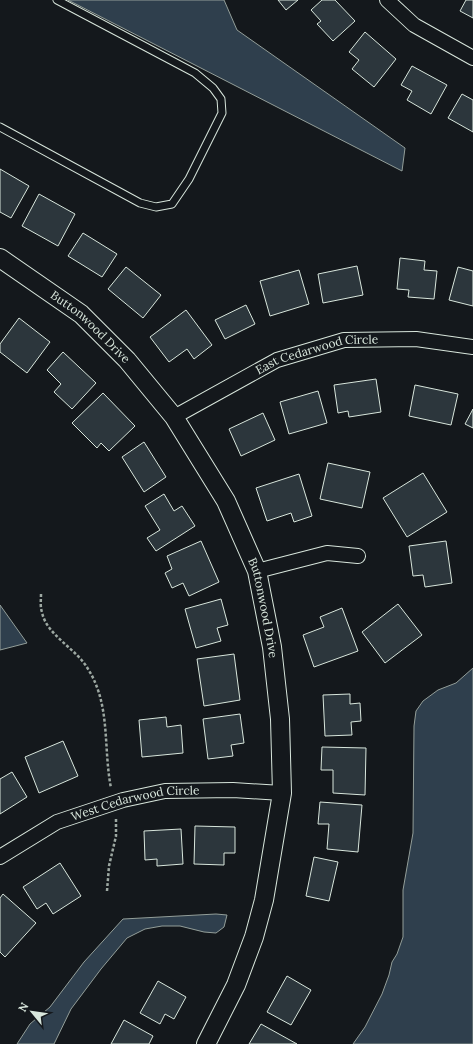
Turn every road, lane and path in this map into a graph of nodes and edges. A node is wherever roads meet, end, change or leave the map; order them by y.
1 (57, 0) edge
2 (387, 0) edge
3 (473, 58) edge
4 (0, 127) edge
5 (0, 258) edge
6 (473, 347) edge
7 (174, 417) junction
8 (358, 556) dead end
9 (257, 571) junction
10 (41, 594) dead end
11 (282, 793) junction
12 (114, 803) junction
13 (0, 856) edge
14 (107, 891) dead end
15 (206, 1044) edge

1 - 4 lane
2 - 3 street
5 - 7 street, Buttonwood Drive
6 - 7 street, East Cedarwood Circle
7 - 9 street, Buttonwood Drive
8 - 9 street
9 - 11 street, Buttonwood Drive
10 - 12 path
11 - 12 street, West Cedarwood Circle
11 - 15 street, Buttonwood Drive
12 - 13 street, West Cedarwood Circle
12 - 14 path

